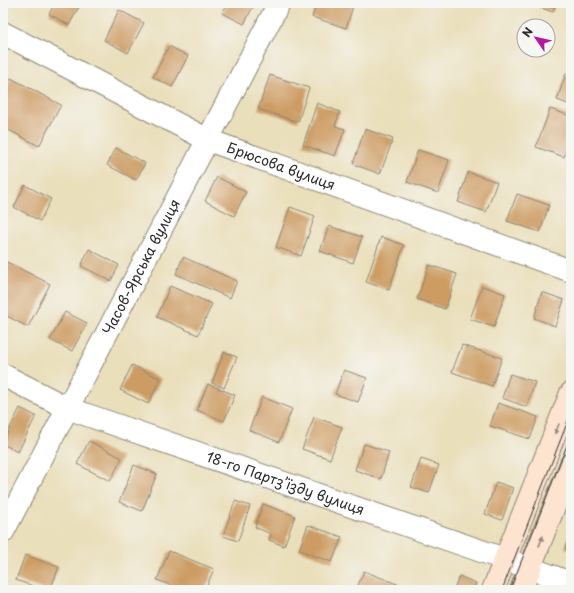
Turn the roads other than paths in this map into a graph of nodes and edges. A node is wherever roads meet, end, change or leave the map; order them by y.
1 (279, 3) edge
2 (3, 33) edge
3 (208, 140) junction
4 (571, 271) edge
5 (3, 374) edge
6 (571, 393) edge
7 (68, 408) junction
8 (571, 464) edge
9 (3, 532) edge
10 (505, 560) junction
11 (530, 568) junction
12 (571, 584) edge
13 (493, 590) edge
14 (521, 590) edge

1 - 3 street, Часов-Ярська вулиця
2 - 3 street, Брюсова вулиця
3 - 4 street, Брюсова вулиця
3 - 7 street, Часов-Ярська вулиця
5 - 7 street, 18-го Партз’їзду вулиця
6 -> 10 main road
7 - 9 street, Часов-Ярська вулиця
7 - 10 street, 18-го Партз’їзду вулиця
11 -> 8 main road
10 - 11 street, 18-го Партз’їзду вулиця
10 - 13 main road
11 - 12 street, 18-го Партз’їзду вулиця
11 - 14 main road

